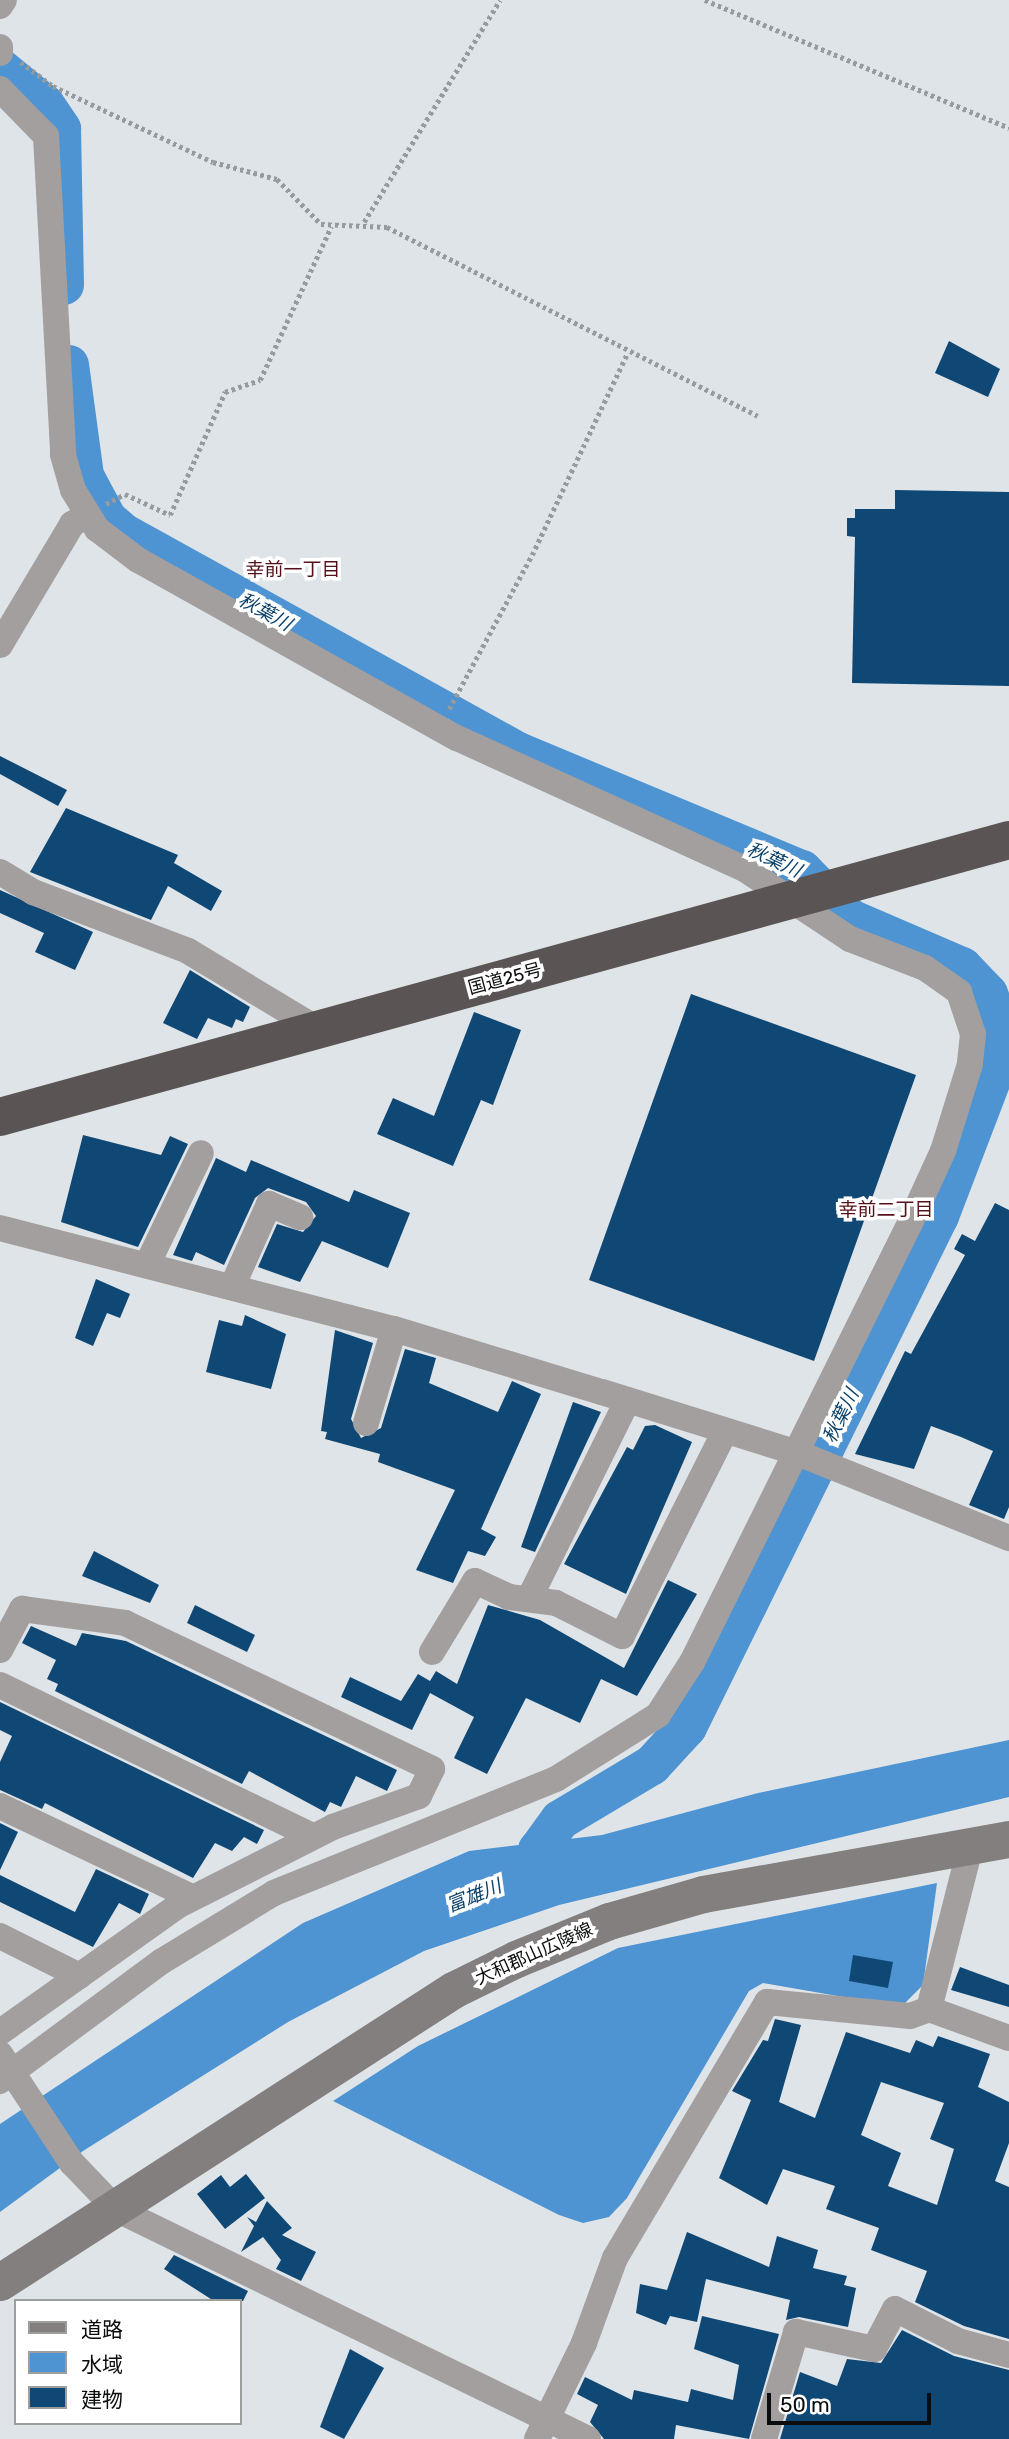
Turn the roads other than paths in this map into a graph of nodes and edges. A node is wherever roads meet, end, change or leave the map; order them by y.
1 (4, 0) edge
2 (0, 6) edge
3 (0, 89) edge
4 (86, 516) junction
5 (0, 645) edge
6 (1009, 841) edge
7 (0, 872) edge
8 (802, 898) junction
9 (319, 1030) junction
10 (0, 1117) edge
11 (201, 1153) dead end
12 (300, 1217) dead end
13 (0, 1228) edge
14 (147, 1265) junction
15 (232, 1287) junction
16 (394, 1329) junction
17 (628, 1401) junction
18 (366, 1423) dead end
19 (725, 1431) junction
20 (795, 1452) junction
21 (1009, 1538) edge
22 (529, 1599) junction
23 (0, 1650) edge
24 (432, 1652) dead end
25 (0, 1685) edge
26 (0, 1806) edge
27 (313, 1836) junction
28 (1009, 1839) edge
29 (971, 1844) junction
30 (192, 1897) junction
31 (0, 1936) edge
32 (80, 1976) junction
33 (929, 2009) junction
34 (0, 2032) edge
35 (1009, 2038) edge
36 (7, 2072) edge
37 (116, 2209) junction
38 (0, 2283) edge
39 (1009, 2355) edge
40 (541, 2428) edge
41 (588, 2439) edge
42 (764, 2439) edge

1 - 2 street
3 - 4 street
4 - 5 street
4 - 8 street
6 - 8 highway, 国道25号
7 - 9 street
8 - 9 highway, 国道25号
8 - 20 street
9 - 10 highway, 国道25号
11 - 14 street
12 - 15 street
13 - 14 street
14 - 15 street
15 - 16 street
16 - 17 street
16 - 18 street
17 - 19 street
17 - 22 street
19 - 20 street
19 - 22 street
20 - 21 street
20 - 36 street
22 - 24 street
23 - 27 street
25 - 27 street
26 - 30 street
27 - 30 street
28 - 29 main road, 大和郡山広陵線
29 - 33 street
29 - 37 main road, 大和郡山広陵線
30 - 32 street
31 - 32 street
32 - 34 street
33 - 35 street
33 - 40 street
36 - 37 street
37 - 38 main road, 大和郡山広陵線
37 - 40 street
39 - 42 street
40 - 41 street

